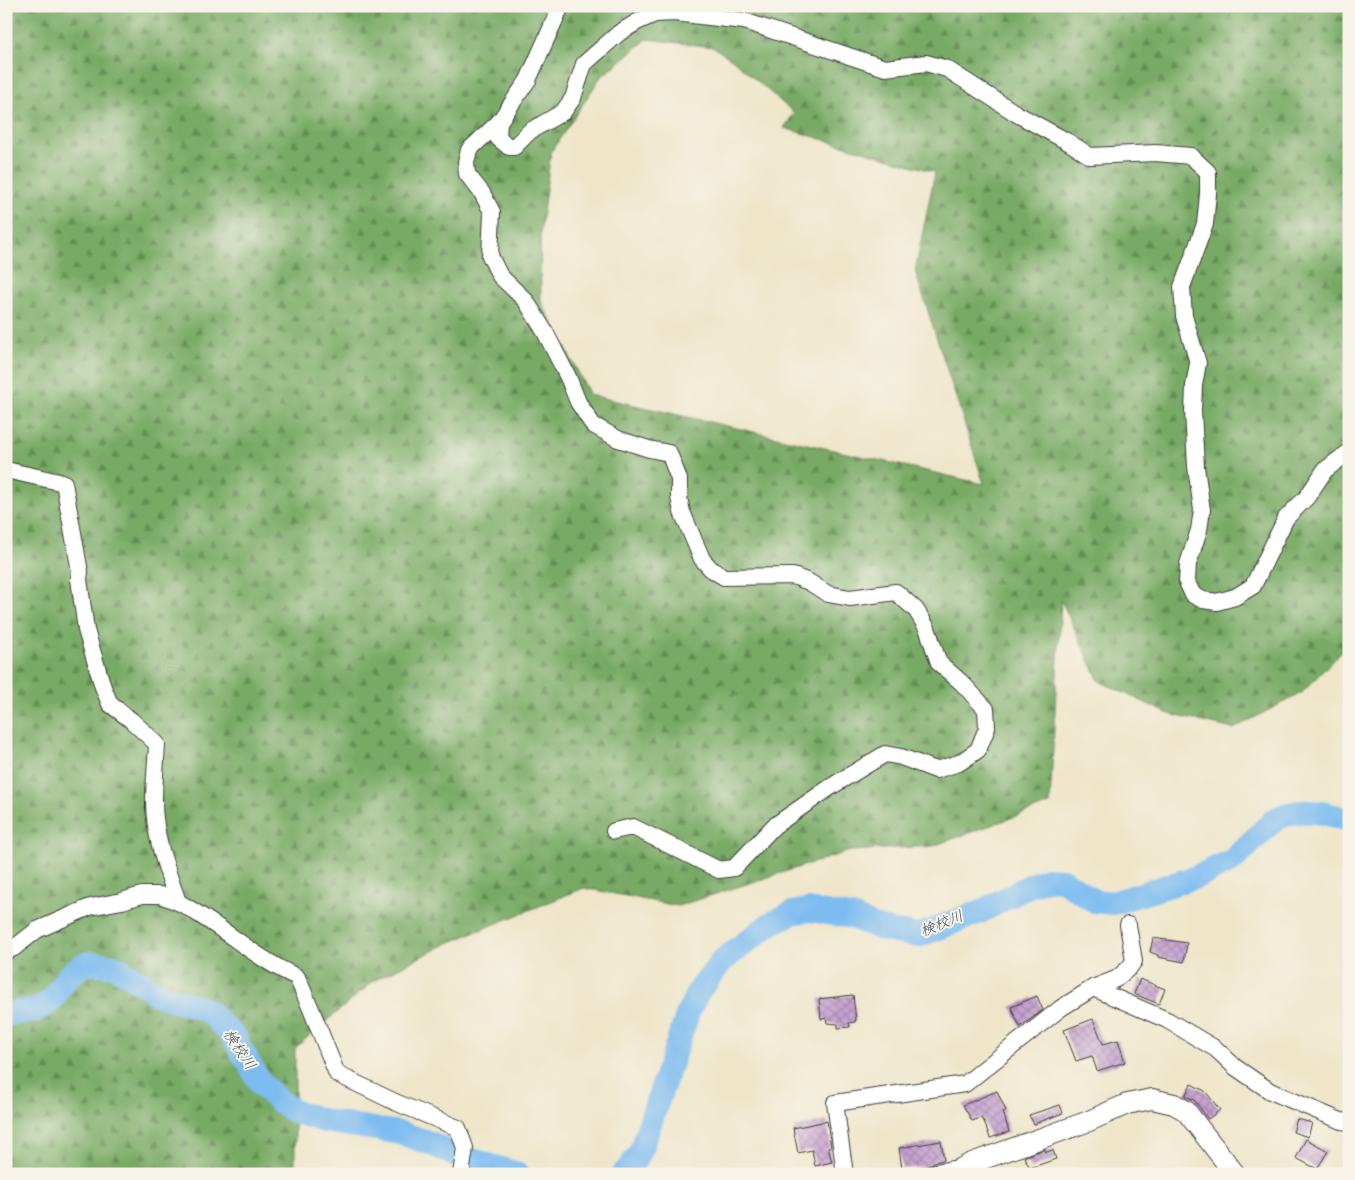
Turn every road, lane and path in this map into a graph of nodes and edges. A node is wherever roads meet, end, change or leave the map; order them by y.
1 (561, 6) edge
2 (499, 122) junction
3 (1349, 452) edge
4 (6, 470) edge
5 (614, 831) dead end
6 (178, 902) junction
7 (1128, 925) dead end
8 (6, 951) edge
9 (1093, 988) junction
10 (1349, 1122) edge
11 (461, 1174) edge
12 (845, 1174) edge
13 (936, 1174) edge
14 (1235, 1174) edge

1 - 2 street
2 - 3 street
2 - 5 street
4 - 6 street
6 - 8 street
6 - 11 street
7 - 9 street
9 - 10 street
9 - 12 street
13 - 14 street

